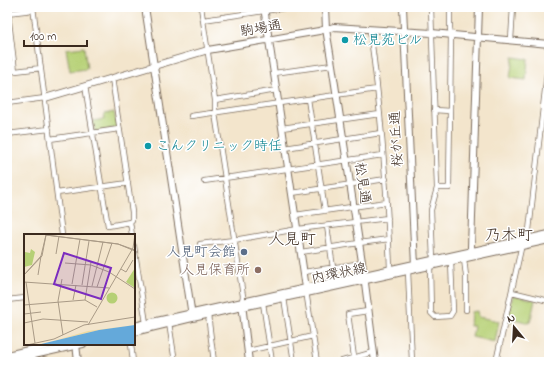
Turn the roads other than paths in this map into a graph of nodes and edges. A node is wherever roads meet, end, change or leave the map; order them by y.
1 (145, 7) edge
2 (201, 7) edge
3 (291, 7) edge
4 (325, 7) edge
5 (403, 7) edge
6 (431, 7) edge
7 (450, 7) edge
8 (479, 7) edge
9 (513, 7) edge
10 (33, 9) edge
11 (264, 9) edge
12 (7, 13) edge
13 (203, 20) junction
14 (326, 29) junction
15 (370, 30) junction
16 (404, 32) junction
17 (432, 33) junction
18 (451, 35) junction
19 (478, 37) junction
20 (269, 39) junction
21 (511, 40) junction
22 (549, 44) edge
23 (208, 50) junction
24 (549, 55) edge
25 (332, 65) junction
26 (154, 66) junction
27 (41, 68) junction
28 (15, 71) junction
29 (7, 72) edge
30 (274, 73) junction
31 (112, 78) junction
32 (85, 86) junction
33 (377, 88) junction
34 (277, 90) junction
35 (337, 95) junction
36 (45, 98) junction
37 (308, 99) junction
38 (215, 100) junction
39 (7, 103) edge
40 (279, 104) junction
41 (434, 110) junction
42 (450, 111) junction
43 (215, 113) junction
44 (380, 114) junction
45 (191, 116) dead end
46 (340, 120) junction
47 (311, 124) junction
48 (282, 128) junction
49 (49, 129) junction
50 (119, 129) junction
51 (93, 133) junction
52 (381, 133) junction
53 (7, 134) edge
54 (50, 139) junction
55 (343, 139) junction
56 (314, 143) junction
57 (285, 148) junction
58 (383, 155) junction
59 (346, 160) junction
60 (318, 164) junction
61 (288, 169) junction
62 (225, 178) junction
63 (386, 179) junction
64 (204, 182) dead end
65 (128, 183) junction
66 (350, 184) junction
67 (102, 187) junction
68 (437, 188) junction
69 (321, 189) junction
70 (57, 193) junction
71 (292, 193) junction
72 (387, 202) junction
73 (353, 207) junction
74 (325, 211) junction
75 (295, 215) junction
76 (388, 218) junction
77 (130, 222) junction
78 (356, 222) junction
79 (327, 226) junction
80 (298, 229) junction
81 (62, 234) edge
82 (132, 234) edge
83 (549, 234) edge
84 (389, 239) junction
85 (234, 240) junction
86 (549, 240) edge
87 (524, 242) junction
88 (359, 243) junction
89 (200, 244) dead end
90 (330, 247) junction
91 (135, 252) edge
92 (301, 252) junction
93 (472, 254) junction
94 (464, 259) junction
95 (433, 260) junction
96 (451, 262) junction
97 (362, 263) junction
98 (430, 266) junction
99 (415, 267) junction
100 (333, 268) junction
101 (390, 269) junction
102 (408, 271) junction
103 (304, 272) junction
104 (364, 278) junction
105 (140, 282) junction
106 (135, 283) edge
107 (306, 291) junction
108 (512, 292) junction
109 (24, 298) edge
110 (284, 298) junction
111 (7, 300) edge
112 (549, 301) edge
113 (263, 303) junction
114 (242, 304) junction
115 (368, 310) junction
116 (466, 310) dead end
117 (192, 315) junction
118 (208, 315) junction
119 (146, 323) junction
120 (169, 323) junction
121 (135, 326) edge
122 (135, 332) edge
123 (313, 336) junction
124 (291, 341) junction
125 (50, 345) edge
126 (78, 345) edge
127 (131, 345) edge
128 (270, 346) junction
129 (248, 351) junction
130 (374, 352) junction
131 (7, 355) edge
132 (354, 357) junction
133 (7, 361) edge
134 (348, 361) edge
135 (78, 362) edge
136 (133, 362) edge
137 (175, 362) edge
138 (214, 362) edge
139 (249, 362) edge
140 (272, 362) edge
141 (294, 362) edge
142 (317, 362) edge
143 (340, 362) edge
144 (375, 362) edge
145 (412, 362) edge
146 (496, 362) edge

1 - 26 street
2 - 13 street
3 - 11 street
4 - 14 street, 松見通
5 - 16 street, 桜が丘通
6 - 17 street
7 - 18 street
8 - 19 street
9 - 21 street
10 - 12 street
10 - 27 street
11 - 13 street
11 - 20 street
12 - 28 street
13 - 23 street
14 - 15 street, 駒場通
14 - 20 street, 駒場通
14 - 25 street, 松見通
15 - 16 street, 駒場通
15 - 33 street
16 - 17 street, 駒場通
16 - 99 street, 桜が丘通
17 - 18 street, 駒場通
17 - 41 street
18 - 19 street, 駒場通
18 - 42 street
19 - 21 street, 駒場通
19 - 93 street
20 - 23 street, 駒場通
20 - 30 street
21 - 22 street, 駒場通
23 - 26 street, 駒場通
23 - 38 street
24 - 87 street
25 - 30 street
25 - 35 street, 松見通
26 - 31 street, 駒場通
26 - 117 street
27 - 28 street
27 - 36 street
28 - 29 street
30 - 34 street
31 - 32 street, 駒場通
31 - 50 street
32 - 36 street, 駒場通
32 - 51 street
33 - 35 street
33 - 44 street
34 - 38 street
34 - 40 street
35 - 37 street
35 - 46 street, 松見通
36 - 39 street, 駒場通
36 - 49 street
37 - 40 street
37 - 47 street
38 - 43 street
40 - 43 street
40 - 48 street
41 - 42 street
41 - 68 street
42 - 68 street
43 - 45 street
43 - 62 street
44 - 46 street
44 - 52 street
46 - 47 street
46 - 55 street, 松見通
47 - 48 street
47 - 56 street
48 - 57 street
49 - 53 street
49 - 54 street
50 - 51 street
50 - 65 street
51 - 54 street
51 - 67 street
52 - 55 street
52 - 58 street
54 - 70 street
55 - 56 street
55 - 59 street, 松見通
56 - 57 street
56 - 60 street
57 - 61 street
58 - 59 street
58 - 63 street
59 - 60 street
59 - 66 street, 松見通
60 - 61 street
60 - 69 street
61 - 62 street
61 - 71 street
62 - 64 street
62 - 85 street
63 - 66 street
63 - 72 street
65 - 67 street
65 - 77 street
66 - 69 street
66 - 73 street, 松見通
67 - 70 street
67 - 77 street
68 - 95 street
69 - 71 street
69 - 74 street
70 - 81 street
71 - 75 street
72 - 73 street
72 - 76 street
73 - 74 street
73 - 78 street, 松見通
74 - 75 street
75 - 80 street
76 - 78 street
76 - 84 street
77 - 82 street
78 - 79 street
78 - 88 street, 松見通
79 - 80 street
79 - 90 street
80 - 85 street
80 - 92 street
83 - 87 street, 内環状線
84 - 88 street
84 - 101 street
85 - 89 street
85 - 114 street
86 - 87 street, 内環状線
87 - 93 street, 内環状線
87 - 108 street
88 - 90 street
88 - 97 street, 松見通
90 - 92 street
90 - 100 street
91 - 105 street
92 - 103 street
93 - 94 street, 内環状線
93 - 95 street, 内環状線
94 - 96 street, 内環状線
94 - 116 street
95 - 99 street, 内環状線
96 - 98 street, 内環状線
96 - 98 street
97 - 100 street
97 - 104 street, 松見通
98 - 99 street, 内環状線
99 - 101 street, 内環状線
99 - 102 street, 内環状線
100 - 103 street
101 - 104 street, 内環状線
102 - 104 street, 内環状線
102 - 145 street
103 - 107 street
104 - 107 street, 内環状線
104 - 115 street, 松見通
105 - 106 street
105 - 119 street
107 - 110 street, 内環状線
107 - 114 street, 内環状線
107 - 123 street
108 - 112 street
108 - 146 street
109 - 111 street
110 - 113 street, 内環状線
110 - 124 street
113 - 114 street, 内環状線
113 - 128 street
114 - 117 street, 内環状線
114 - 118 street, 内環状線
114 - 129 street
115 - 130 street, 松見通
115 - 132 street
117 - 118 street, 内環状線
117 - 119 street, 内環状線
117 - 120 street, 内環状線
118 - 138 street
119 - 121 street, 内環状線
120 - 122 street, 内環状線
120 - 137 street
123 - 124 street
123 - 142 street
124 - 128 street
124 - 141 street
125 - 131 street
126 - 133 street
126 - 135 street
127 - 136 street
128 - 129 street
128 - 140 street
129 - 139 street
130 - 132 street
130 - 144 street, 松見通
132 - 134 street
134 - 143 street

